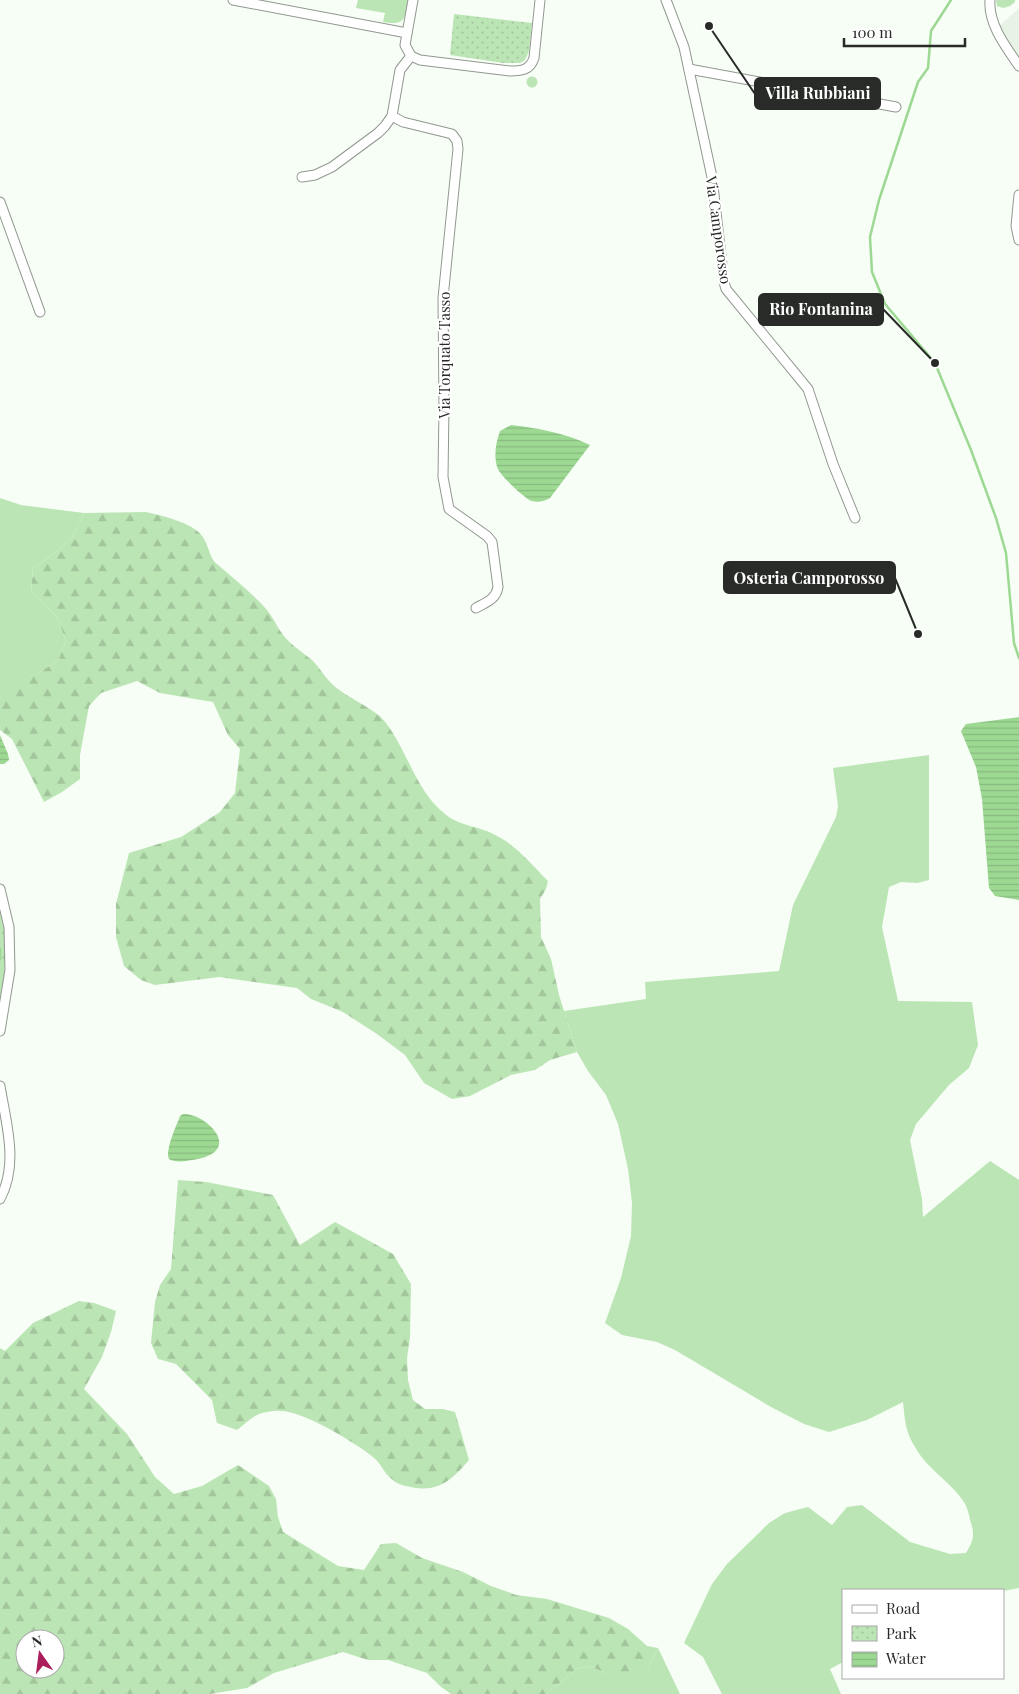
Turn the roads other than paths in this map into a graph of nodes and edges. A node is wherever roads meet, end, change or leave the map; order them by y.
1 (233, 0) edge
2 (413, 0) edge
3 (540, 0) edge
4 (666, 0) edge
5 (987, 2) edge
6 (407, 33) junction
7 (411, 56) junction
8 (1019, 66) edge
9 (689, 69) junction
10 (896, 107) dead end
11 (392, 116) junction
12 (302, 177) dead end
13 (1019, 195) edge
14 (0, 202) edge
15 (1019, 240) edge
16 (40, 312) dead end
17 (855, 518) dead end
18 (476, 608) dead end
19 (0, 889) edge
20 (0, 1031) edge
21 (0, 1086) edge
22 (0, 1199) edge

1 - 6 street
2 - 6 street
3 - 7 street
4 - 9 street, Via Camporosso
5 - 8 street
6 - 7 street
7 - 11 street
9 - 10 street
9 - 17 street, Via Camporosso
11 - 12 street
11 - 18 street, Via Torquato Tasso
13 - 15 street
14 - 16 street
19 - 20 street
21 - 22 street

